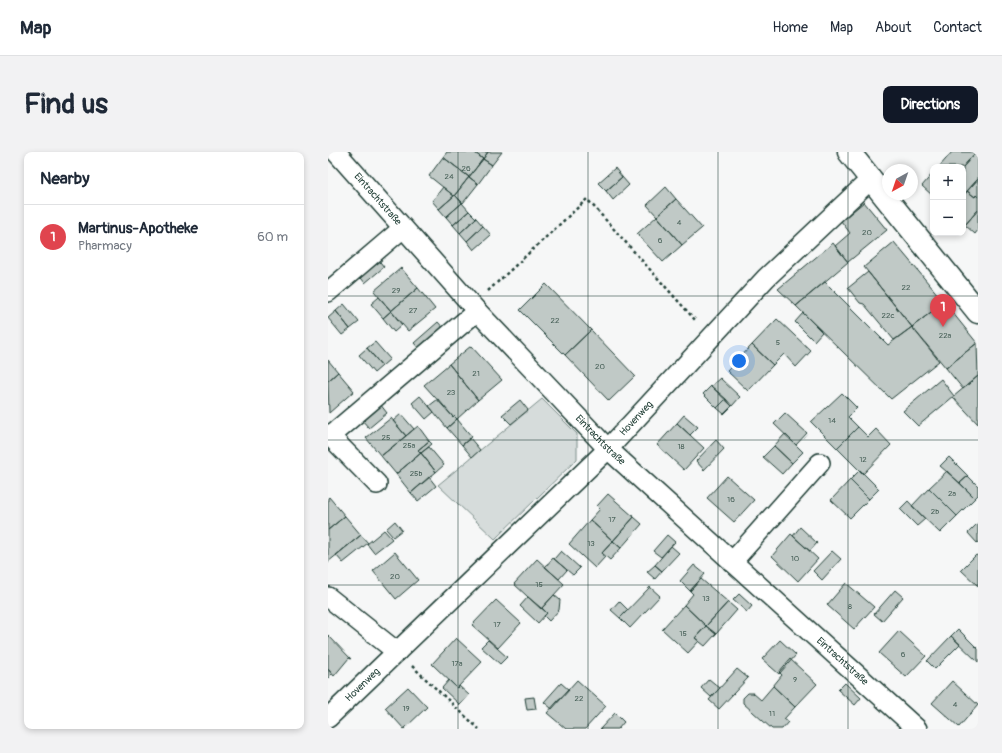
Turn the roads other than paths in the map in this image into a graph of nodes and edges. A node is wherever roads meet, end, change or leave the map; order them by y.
1 (336, 152) edge
2 (849, 152) edge
3 (870, 180) junction
4 (403, 228) junction
5 (328, 292) edge
6 (477, 311) junction
7 (978, 312) edge
8 (329, 435) edge
9 (608, 449) junction
10 (820, 463) dead end
11 (377, 484) dead end
12 (732, 562) junction
13 (328, 597) edge
14 (397, 652) junction
15 (328, 718) edge
16 (917, 729) edge

1 - 4 street, Eintrachtstraße
2 - 3 street
3 - 7 street
3 - 9 street, Hovenweg
4 - 5 street, Eintrachtstraße
4 - 6 street, Eintrachtstraße
6 - 8 street
6 - 9 street, Eintrachtstraße
8 - 11 street
9 - 12 street, Eintrachtstraße
9 - 14 street, Hovenweg
10 - 12 street
12 - 16 street, Eintrachtstraße
13 - 14 street
14 - 15 street, Hovenweg

